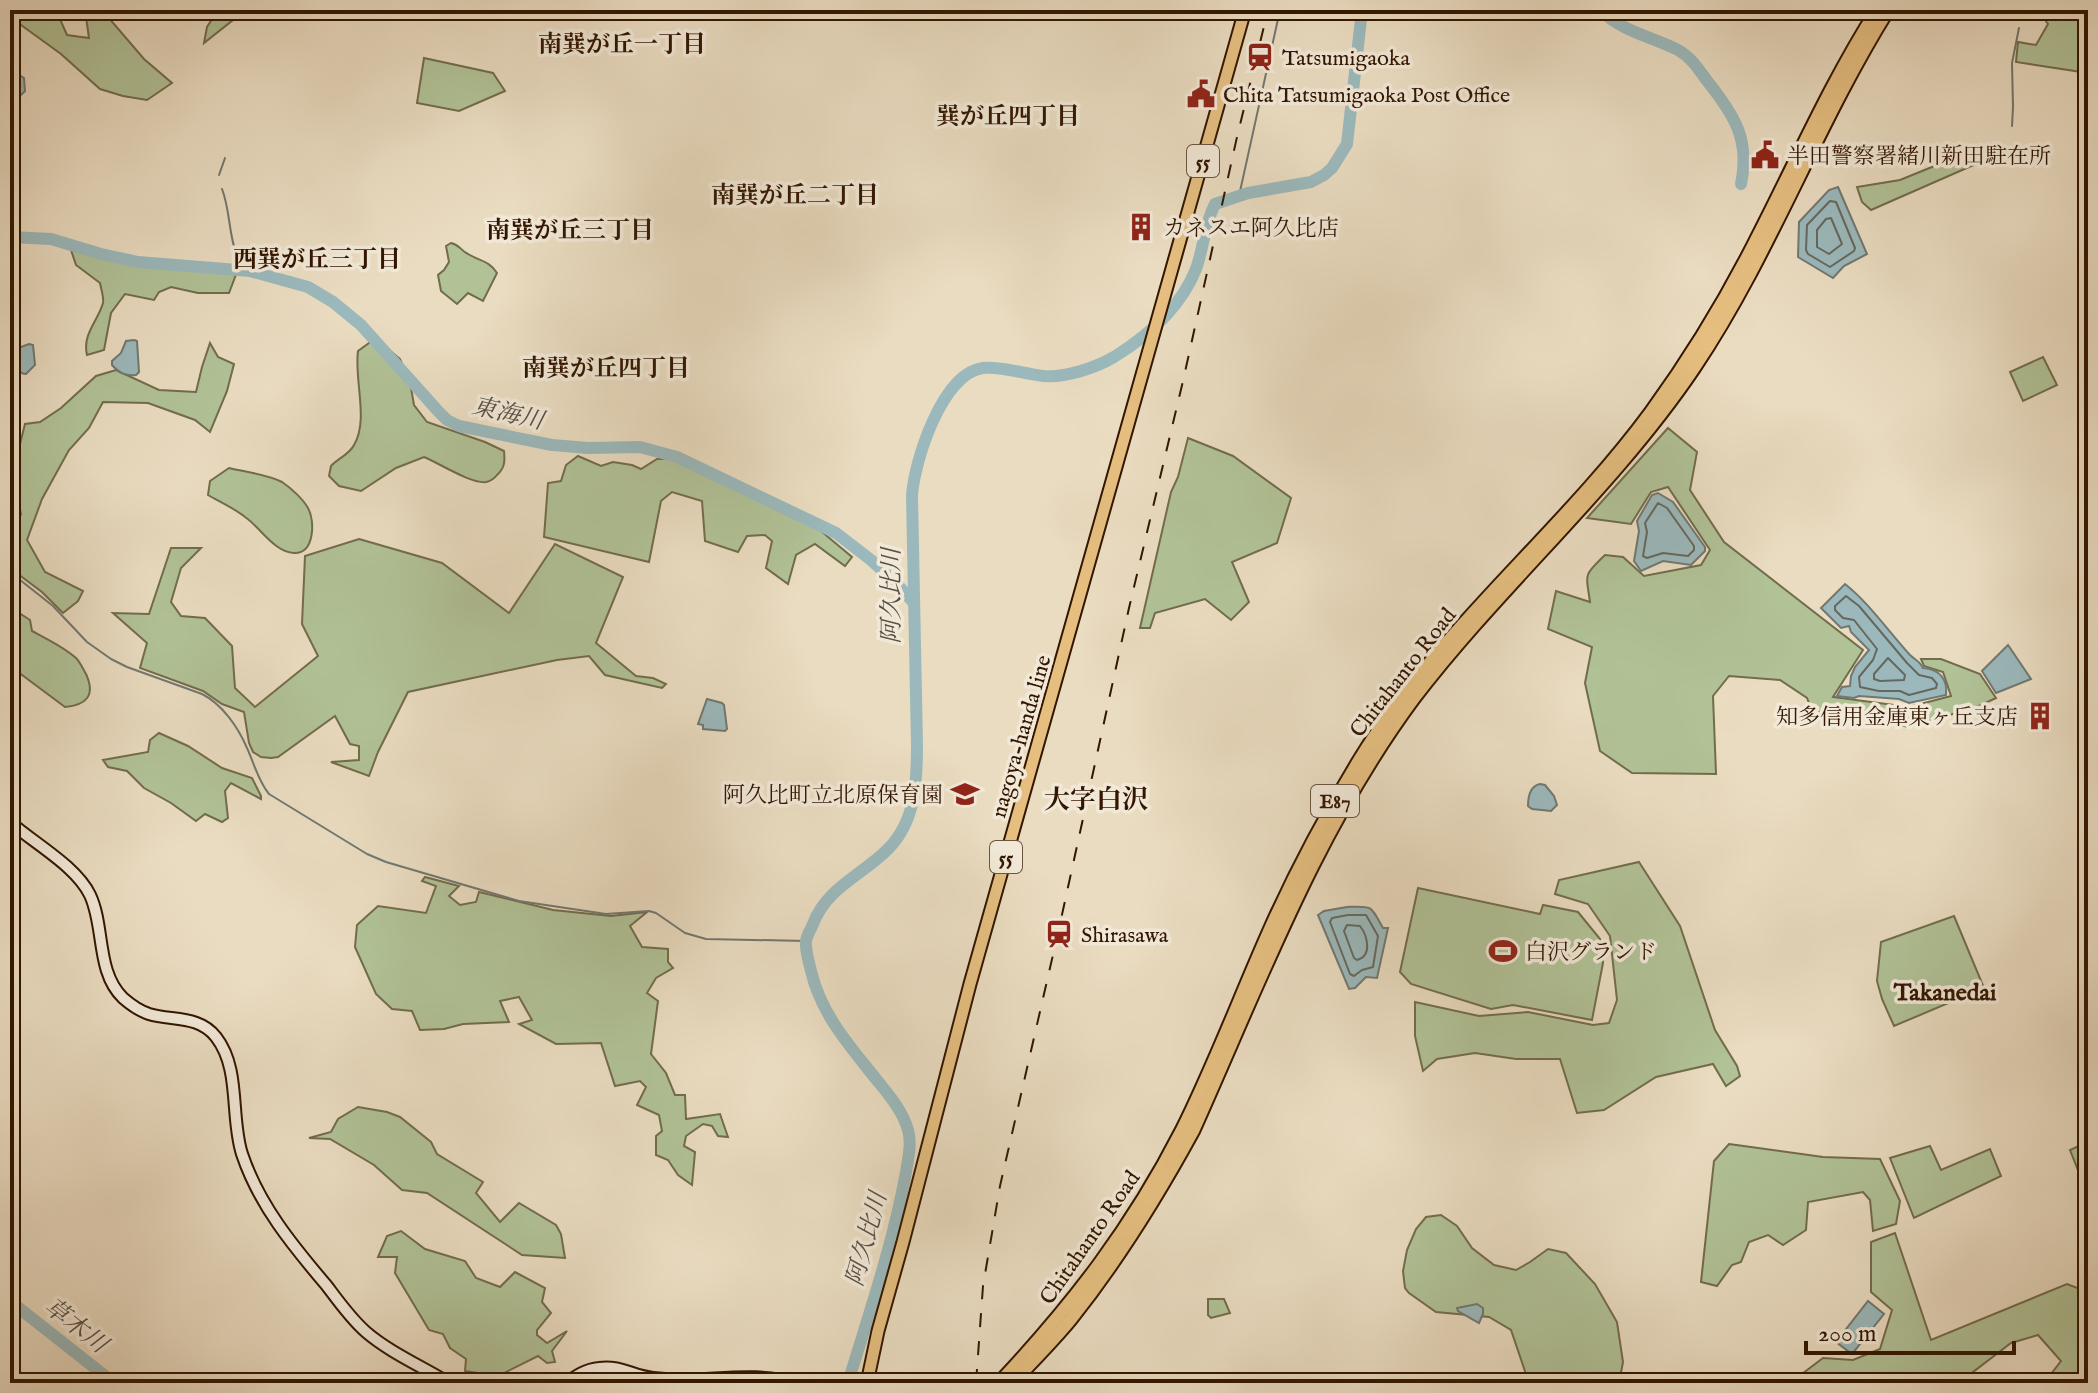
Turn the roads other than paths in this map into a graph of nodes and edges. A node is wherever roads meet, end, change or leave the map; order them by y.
1 (1245, 10) edge
2 (1877, 10) edge
3 (1888, 10) edge
4 (1760, 243) junction
5 (1746, 270) junction
6 (10, 822) edge
7 (449, 1383) edge
8 (566, 1383) edge
9 (796, 1383) edge
10 (867, 1383) edge
11 (999, 1383) edge
12 (1012, 1383) edge

1 - 10 main road, nagoya-handa line / 55
2 - 4 highway, Chitahanto Road / E87
3 - 4 highway, Chitahanto Road / E87
4 - 5 highway, Chitahanto Road / E87
5 - 11 highway, Chitahanto Road / E87
5 - 12 highway, Chitahanto Road / E87
6 - 7 main road
8 - 9 main road

